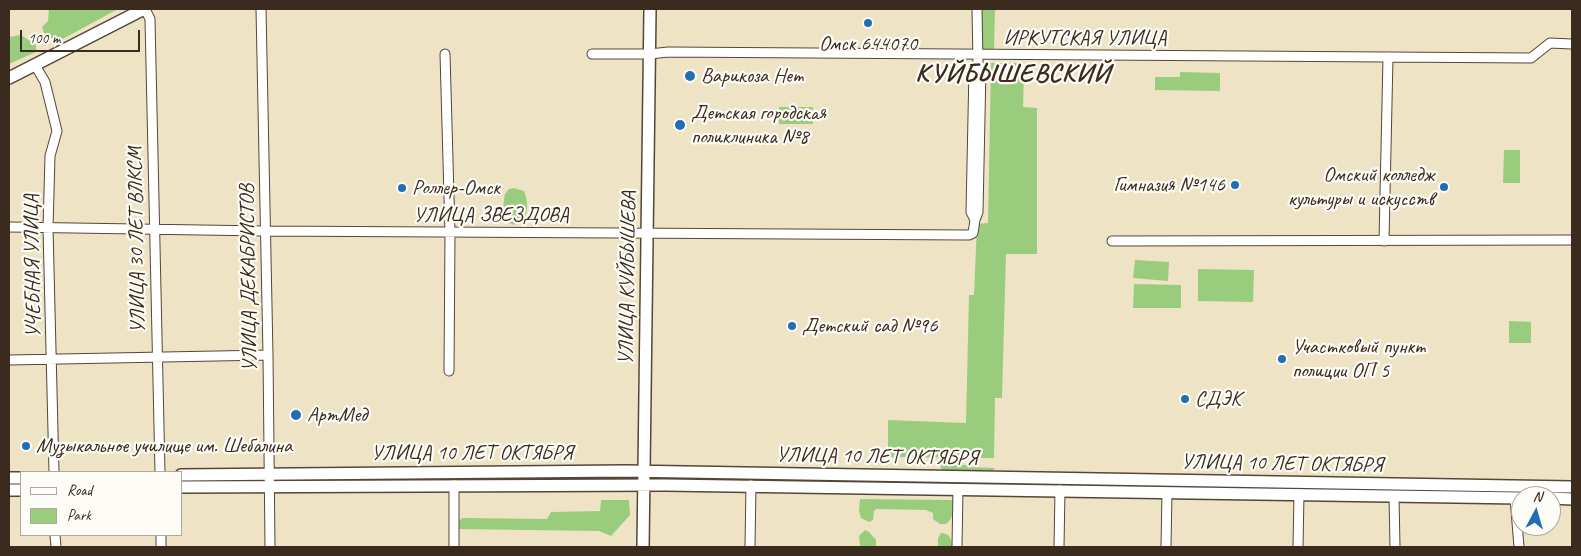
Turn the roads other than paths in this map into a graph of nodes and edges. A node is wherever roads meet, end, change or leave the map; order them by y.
1 (144, 9) edge
2 (261, 9) edge
3 (650, 9) edge
4 (977, 9) edge
5 (1572, 44) edge
6 (446, 54) dead end
7 (592, 54) dead end
8 (650, 54) junction
9 (1388, 57) junction
10 (978, 59) junction
11 (35, 65) junction
12 (9, 78) edge
13 (9, 227) edge
14 (48, 228) junction
15 (154, 230) junction
16 (265, 231) junction
17 (450, 232) junction
18 (648, 233) junction
19 (1572, 240) edge
20 (1112, 241) dead end
21 (1384, 241) junction
22 (268, 355) junction
23 (158, 358) junction
24 (9, 360) edge
25 (52, 360) junction
26 (449, 371) dead end
27 (54, 471) edge
28 (160, 471) edge
29 (644, 472) junction
30 (269, 473) junction
31 (182, 475) edge
32 (644, 484) junction
33 (454, 485) junction
34 (750, 485) junction
35 (270, 486) junction
36 (182, 487) edge
37 (1572, 487) edge
38 (958, 489) junction
39 (1060, 490) junction
40 (1167, 492) junction
41 (1299, 494) junction
42 (1394, 496) junction
43 (1511, 498) edge
44 (270, 547) edge
45 (454, 547) edge
46 (643, 547) edge
47 (750, 547) edge
48 (957, 547) edge
49 (1059, 547) edge
50 (1166, 547) edge
51 (1298, 547) edge
52 (1394, 547) edge

1 - 11 main road
1 - 15 street, УЛИЦА 30 ЛЕТ ВЛКСМ
2 - 16 street, УЛИЦА ДЕКАБРИСТОВ
3 - 8 main road, УЛИЦА КУЙБЫШЕВА
4 - 10 street
5 - 9 street, ИРКУТСКАЯ УЛИЦА
6 - 17 street
7 - 8 street, ИРКУТСКАЯ УЛИЦА
8 - 10 street, ИРКУТСКАЯ УЛИЦА
8 - 18 main road, УЛИЦА КУЙБЫШЕВА
9 - 10 street, ИРКУТСКАЯ УЛИЦА
9 - 21 street
10 - 18 street, УЛИЦА ЗВЕЗДОВА
11 - 12 main road
11 - 14 street, УЧЕБНАЯ УЛИЦА
13 - 14 street, УЛИЦА ЗВЕЗДОВА
14 - 15 street, УЛИЦА ЗВЕЗДОВА
14 - 25 street, УЧЕБНАЯ УЛИЦА
15 - 16 street, УЛИЦА ЗВЕЗДОВА
15 - 23 street, УЛИЦА 30 ЛЕТ ВЛКСМ
16 - 17 street, УЛИЦА ЗВЕЗДОВА
16 - 22 street, УЛИЦА ДЕКАБРИСТОВ
17 - 18 street, УЛИЦА ЗВЕЗДОВА
17 - 26 street
18 - 29 main road, УЛИЦА КУЙБЫШЕВА
19 - 21 street
20 - 21 street
22 - 23 street
22 - 30 street, УЛИЦА ДЕКАБРИСТОВ
23 - 25 street
23 - 28 street, УЛИЦА 30 ЛЕТ ВЛКСМ
24 - 25 street
25 - 27 street, УЧЕБНАЯ УЛИЦА
29 - 30 main road, УЛИЦА 10 ЛЕТ ОКТЯБРЯ
29 - 32 main road, УЛИЦА КУЙБЫШЕВА
29 - 37 main road, УЛИЦА 10 ЛЕТ ОКТЯБРЯ
30 - 31 main road, УЛИЦА 10 ЛЕТ ОКТЯБРЯ
30 - 35 street, УЛИЦА ДЕКАБРИСТОВ
32 - 33 main road, УЛИЦА 10 ЛЕТ ОКТЯБРЯ
32 - 34 main road, УЛИЦА 10 ЛЕТ ОКТЯБРЯ
32 - 46 main road, УЛИЦА КУЙБЫШЕВА
33 - 35 main road, УЛИЦА 10 ЛЕТ ОКТЯБРЯ
33 - 45 street
34 - 38 main road, УЛИЦА 10 ЛЕТ ОКТЯБРЯ
34 - 47 street
35 - 36 main road, УЛИЦА 10 ЛЕТ ОКТЯБРЯ
35 - 44 street, УЛИЦА ДЕКАБРИСТОВ
38 - 39 main road, УЛИЦА 10 ЛЕТ ОКТЯБРЯ
38 - 48 street
39 - 40 main road, УЛИЦА 10 ЛЕТ ОКТЯБРЯ
39 - 49 street
40 - 41 main road, УЛИЦА 10 ЛЕТ ОКТЯБРЯ
40 - 50 street
41 - 42 main road, УЛИЦА 10 ЛЕТ ОКТЯБРЯ
41 - 51 street
42 - 43 main road, УЛИЦА 10 ЛЕТ ОКТЯБРЯ
42 - 52 street

